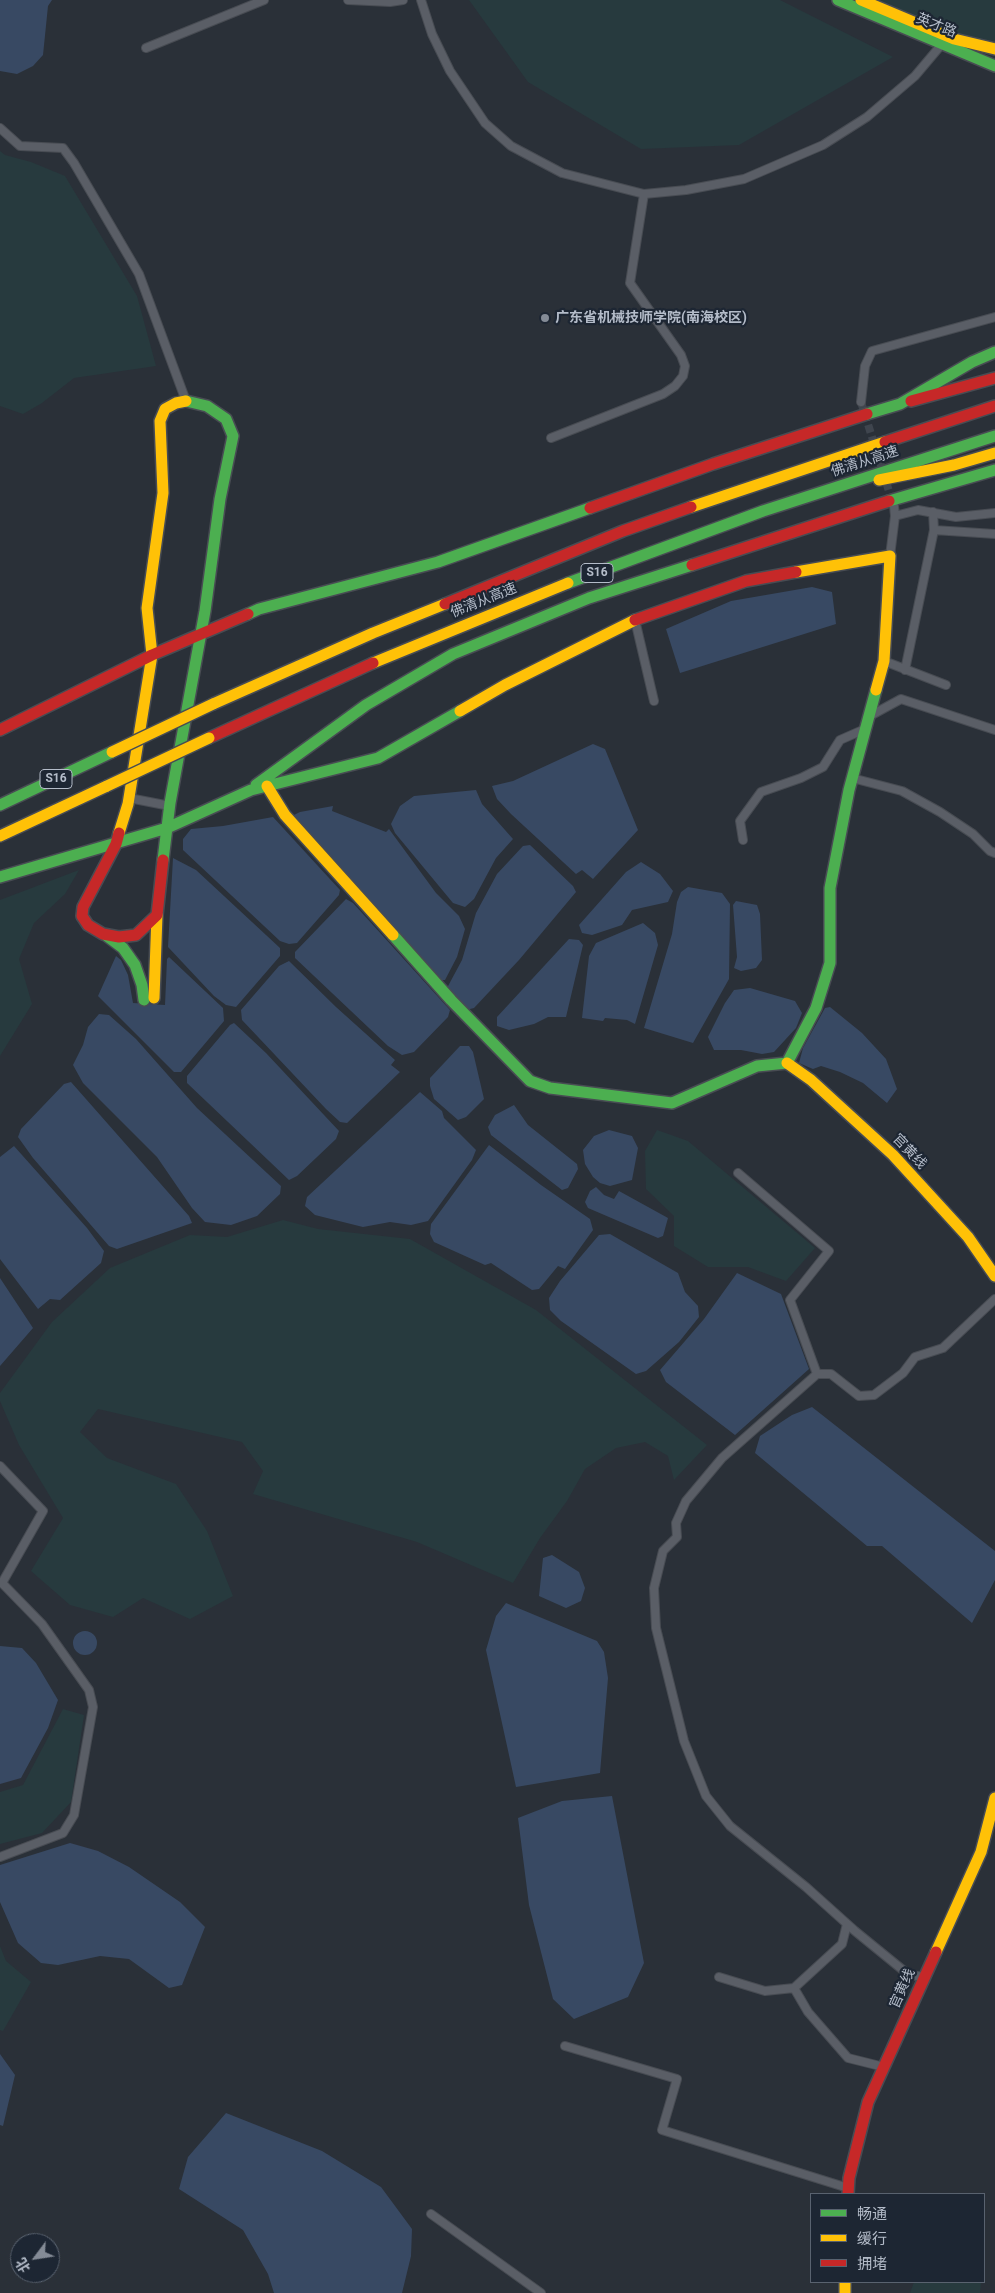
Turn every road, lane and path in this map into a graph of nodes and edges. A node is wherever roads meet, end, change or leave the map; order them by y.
1 (264, 0) edge
2 (348, 0) edge
3 (403, 0) edge
4 (421, 0) edge
5 (838, 0) edge
6 (861, 0) edge
7 (942, 44) junction
8 (146, 48) dead end
9 (995, 49) edge
10 (995, 66) edge
11 (0, 128) edge
12 (644, 194) junction
13 (995, 317) edge
14 (995, 352) edge
15 (995, 378) edge
16 (186, 401) junction
17 (861, 402) tunnel mouth
18 (900, 404) junction
19 (995, 406) edge
20 (995, 436) edge
21 (551, 438) dead end
22 (995, 453) edge
23 (995, 470) edge
24 (826, 490) junction
25 (894, 506) tunnel mouth
26 (934, 512) junction
27 (995, 513) edge
28 (895, 516) junction
29 (934, 530) junction
30 (995, 534) edge
31 (890, 556) junction
32 (635, 620) junction
33 (201, 632) junction
34 (152, 655) junction
35 (884, 661) junction
36 (906, 670) junction
37 (946, 685) dead end
38 (654, 701) dead end
39 (868, 717) junction
40 (865, 729) junction
41 (0, 730) edge
42 (995, 730) edge
43 (852, 778) junction
44 (267, 786) junction
45 (242, 794) junction
46 (129, 798) junction
47 (0, 805) edge
48 (170, 806) junction
49 (167, 828) junction
50 (0, 836) edge
51 (743, 840) dead end
52 (116, 844) junction
53 (995, 853) edge
54 (0, 877) edge
55 (157, 915) junction
56 (103, 934) junction
57 (787, 1063) junction
58 (738, 1173) dead end
59 (995, 1276) edge
60 (995, 1299) edge
61 (817, 1374) junction
62 (0, 1466) edge
63 (995, 1798) edge
64 (0, 1857) edge
65 (847, 1924) junction
66 (719, 1976) dead end
67 (925, 1977) junction
68 (794, 1988) junction
69 (565, 2046) dead end
70 (884, 2067) junction
71 (848, 2191) edge
72 (431, 2214) dead end
73 (541, 2293) edge

1 - 8 street
2 - 3 street
4 - 12 street
5 - 7 main road, 英才路
6 - 9 main road, 英才路
7 - 10 main road, 英才路
7 - 12 street
11 - 16 street
12 - 21 street
13 - 17 street
14 - 18 main road
15 - 18 main road
16 - 33 main road
16 - 34 main road
18 - 33 main road
19 - 47 main road, 佛清从高速 / S16, bridge
20 - 24 main road, 佛清从高速 / S16
22 - 24 main road
23 - 45 main road
24 - 50 main road, 佛清从高速 / S16, bridge
25 - 28 street
26 - 27 street
26 - 28 street
26 - 29 street
28 - 31 street
29 - 30 street
29 - 36 street
31 - 32 main road
31 - 35 main road
32 - 38 street
32 - 44 main road
33 - 34 main road
33 - 48 main road
34 - 41 main road
34 - 46 main road
35 - 36 street
35 - 39 main road
36 - 37 street
39 - 40 main road
39 - 42 street
40 - 43 main road
40 - 51 street
43 - 53 street
43 - 57 main road
44 - 45 main road
44 - 57 main road
45 - 49 main road
46 - 48 street
46 - 52 main road
48 - 49 main road
49 - 52 main road
49 - 55 main road
52 - 54 main road
52 - 56 main road
55 - 56 main road
55 - 56 main road
57 - 59 main road, 官黄线
58 - 61 street
60 - 61 street
61 - 65 street
62 - 64 street
63 - 67 main road, 官黄线
65 - 67 street
65 - 68 street
66 - 68 street
67 - 70 main road, 官黄线
68 - 70 street
69 - 71 street
70 - 71 main road, 官黄线
72 - 73 street

